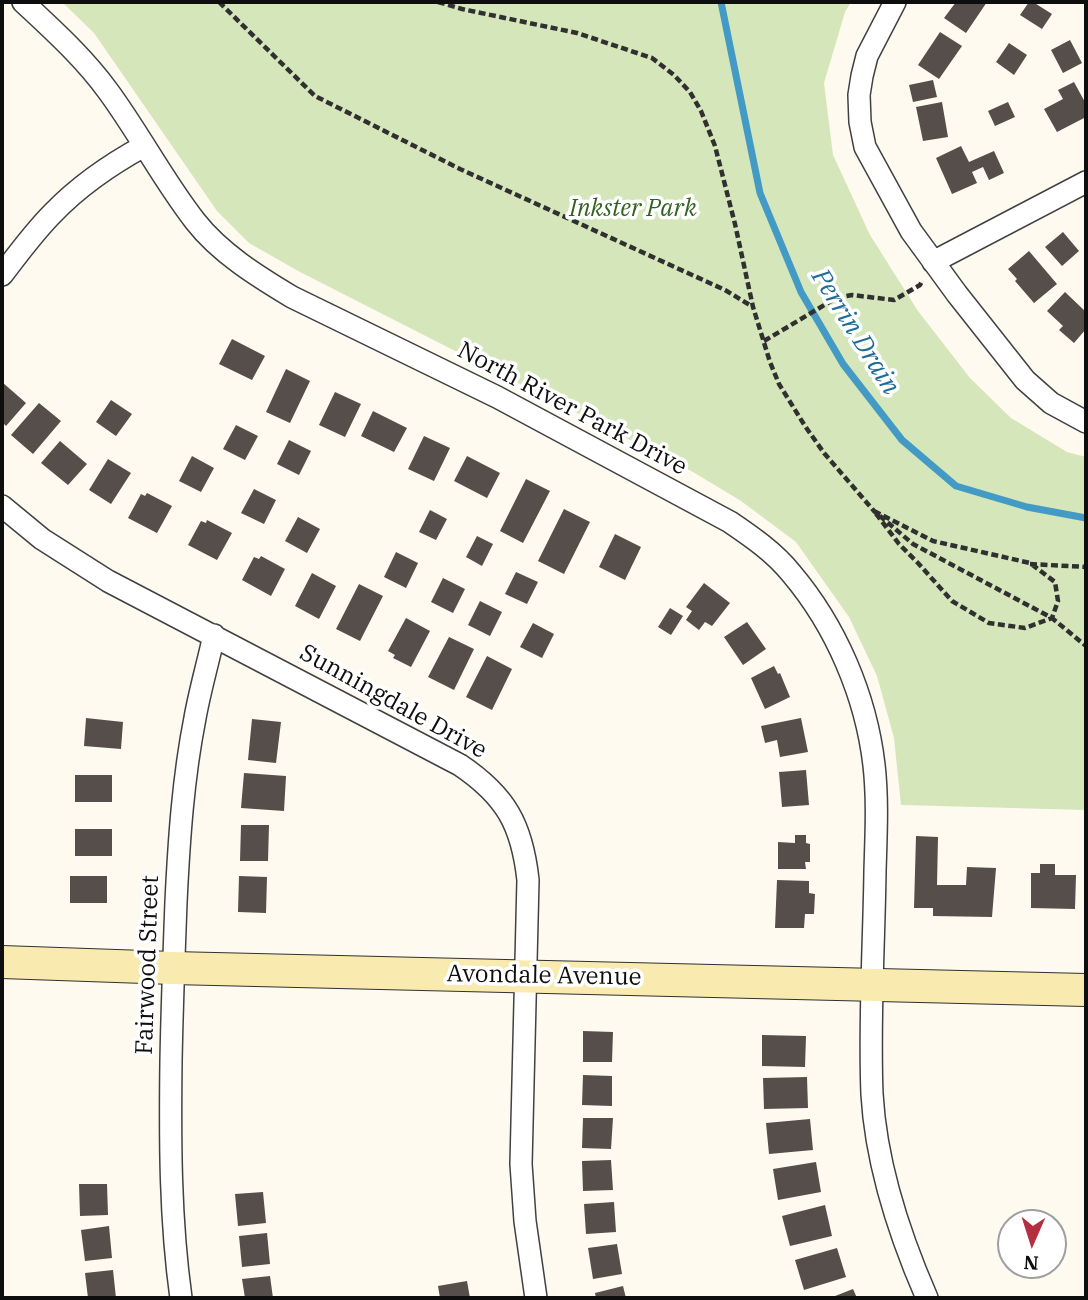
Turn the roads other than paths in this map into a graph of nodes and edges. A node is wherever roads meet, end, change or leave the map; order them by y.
1 (23, 2) edge
2 (895, 2) edge
3 (145, 146) junction
4 (1086, 182) edge
5 (933, 262) junction
6 (2, 275) edge
7 (1086, 422) edge
8 (2, 506) edge
9 (214, 635) junction
10 (2, 962) edge
11 (173, 968) junction
12 (526, 975) junction
13 (873, 984) junction
14 (1086, 990) edge
15 (181, 1298) edge
16 (536, 1298) edge
17 (927, 1298) edge

1 - 3 street, North River Park Drive
2 - 5 street
3 - 6 street
3 - 13 street, North River Park Drive
4 - 5 street
5 - 7 street
8 - 9 street, Sunningdale Drive
9 - 11 street, Fairwood Street
9 - 12 street, Sunningdale Drive
10 - 11 street, Avondale Avenue
11 - 12 street, Avondale Avenue
11 - 15 street, Fairwood Street
12 - 13 street, Avondale Avenue
12 - 16 street, Sunningdale Drive
13 - 14 street, Avondale Avenue
13 - 17 street, North River Park Drive

